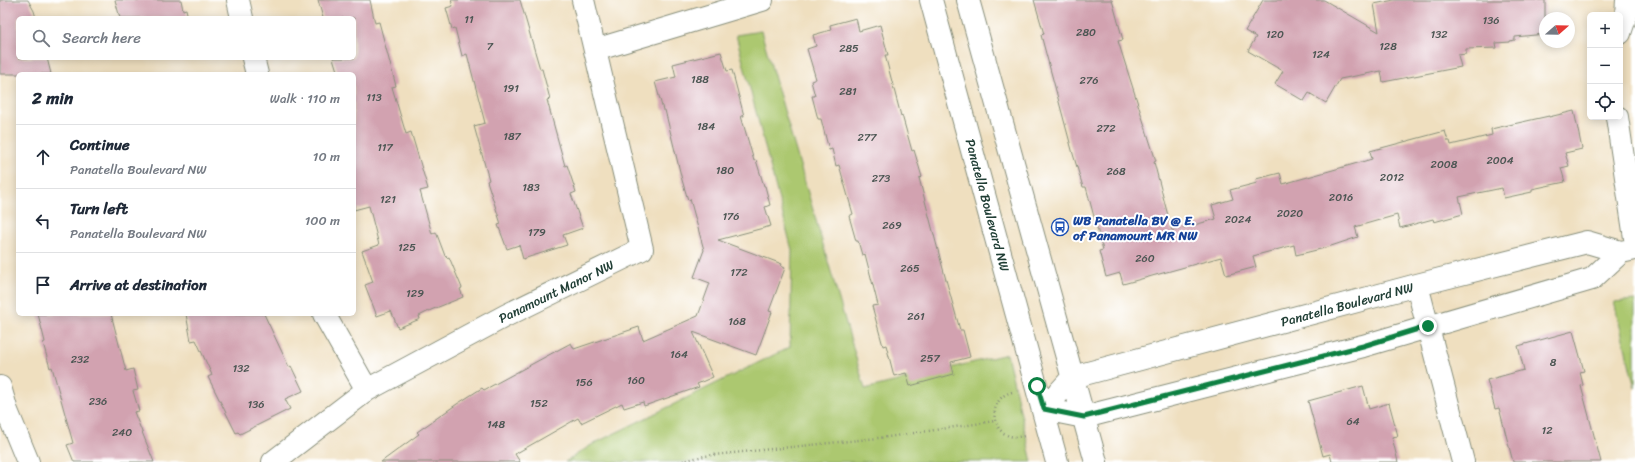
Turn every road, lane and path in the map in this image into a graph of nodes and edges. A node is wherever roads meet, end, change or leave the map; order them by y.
1 (238, 0) edge
2 (585, 0) edge
3 (762, 0) edge
4 (931, 0) edge
5 (968, 0) edge
6 (242, 16) edge
7 (595, 50) junction
8 (254, 60) edge
9 (256, 72) edge
10 (1617, 120) edge
11 (1630, 246) edge
12 (1417, 285) junction
13 (325, 316) edge
14 (1428, 326) junction
15 (1073, 377) junction
16 (1037, 386) junction
17 (0, 387) edge
18 (368, 390) junction
19 (1044, 409) junction
20 (1084, 417) junction
21 (995, 421) junction
22 (1049, 430) junction
23 (28, 462) edge
24 (273, 462) edge
25 (679, 462) edge
26 (1057, 462) edge
27 (1096, 462) edge
28 (1463, 462) edge

1 - 6 street
2 - 7 street, Panamount Manor NW
3 - 7 street
4 - 16 street, Panatella Boulevard NW
5 - 15 street
7 - 18 street, Panamount Manor NW
8 - 9 street
10 - 11 street
11 - 12 street, Panatella Boulevard NW
11 - 14 street
12 - 14 street
12 - 15 street, Panatella Boulevard NW
13 - 18 street
14 - 20 street
14 - 28 street
15 - 19 street
15 - 20 street
16 - 19 street, Panatella Boulevard NW
16 - 21 path
17 - 23 street
18 - 24 street
19 - 20 street
19 - 22 street, Panatella Boulevard NW
20 - 27 street
21 - 22 path
21 - 25 path
22 - 26 street, Panatella Boulevard NW

